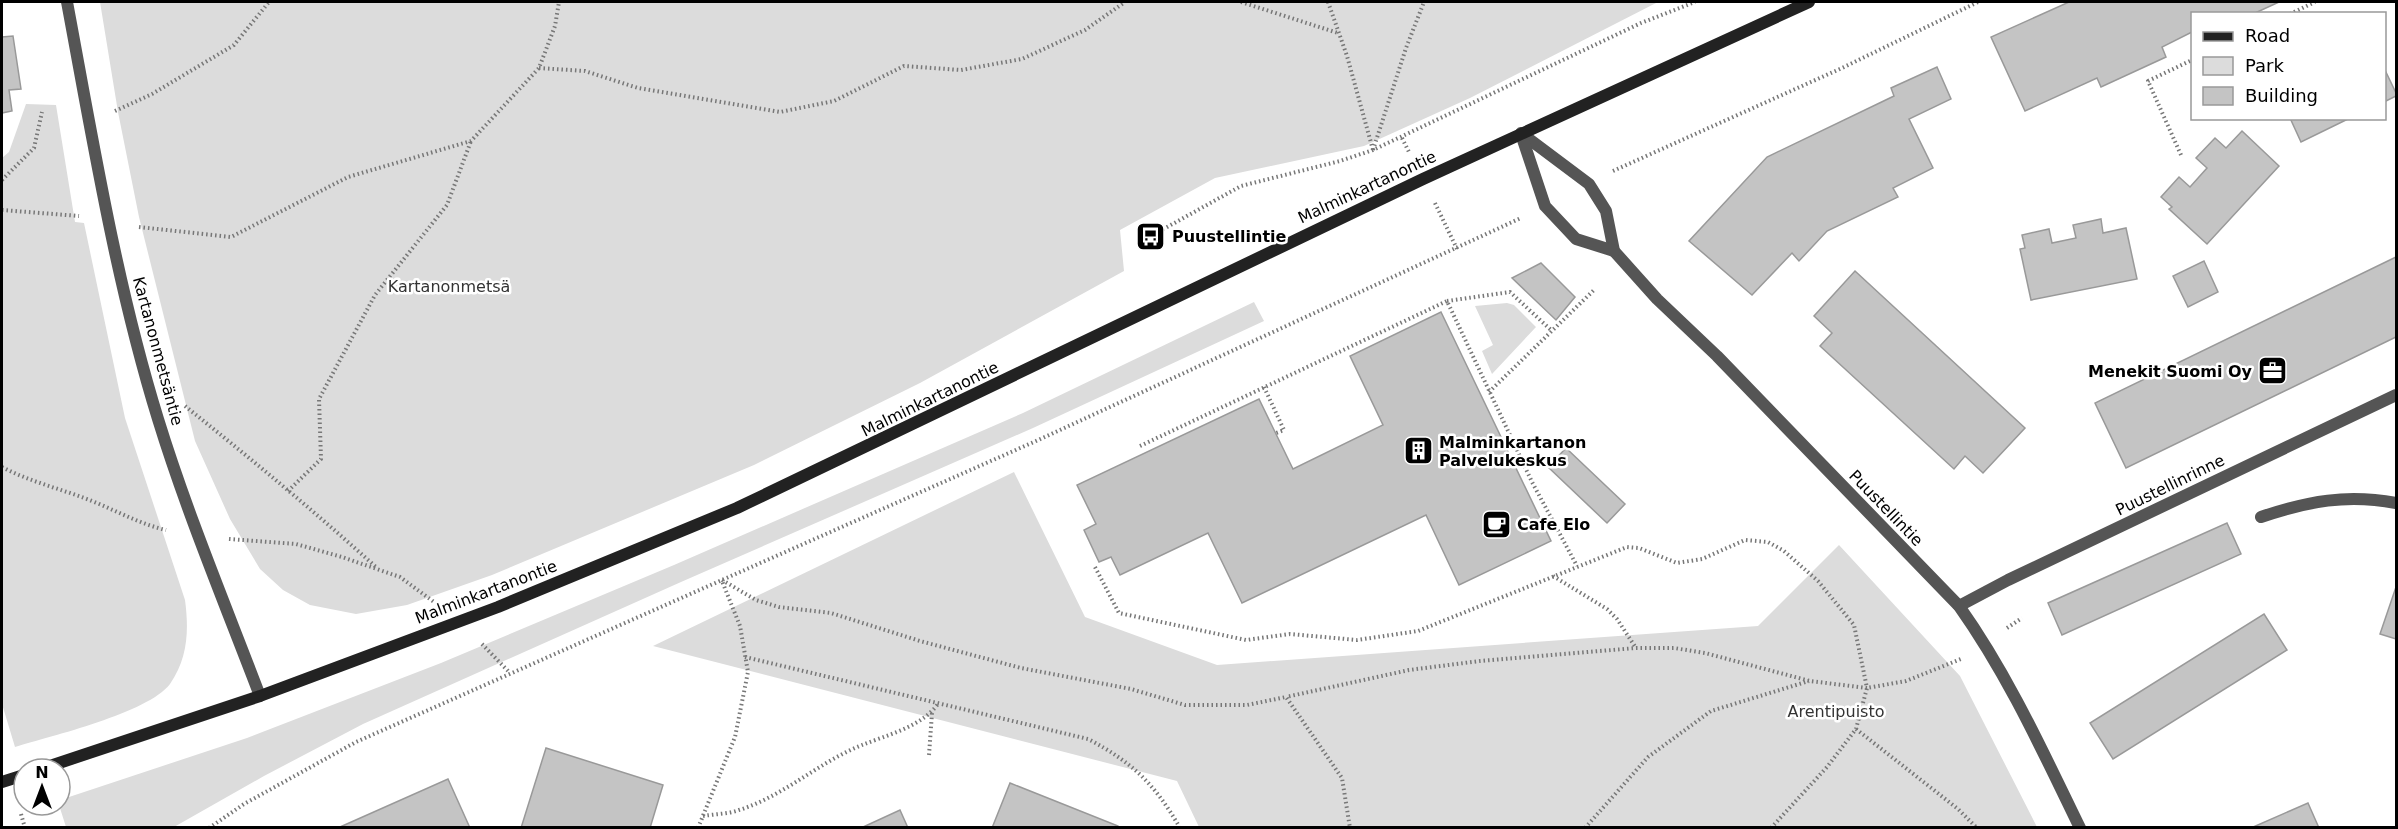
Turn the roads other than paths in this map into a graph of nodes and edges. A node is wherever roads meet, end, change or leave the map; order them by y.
1 (67, 2) edge
2 (1809, 2) edge
3 (1521, 133) junction
4 (1614, 250) junction
5 (2397, 395) edge
6 (2397, 503) edge
7 (2261, 517) dead end
8 (1959, 606) junction
9 (260, 696) junction
10 (72, 759) edge
11 (2080, 828) edge

1 - 9 street, Kartanonmetsäntie
2 - 3 main road, Malminkartanontie
3 - 4 street, Puustellintie
3 - 4 street
3 - 9 main road, Malminkartanontie
4 - 8 street, Puustellintie
5 - 8 street, Puustellinrinne
6 - 7 street
8 - 11 street, Puustellintie
9 - 10 main road, Malminkartanontie

